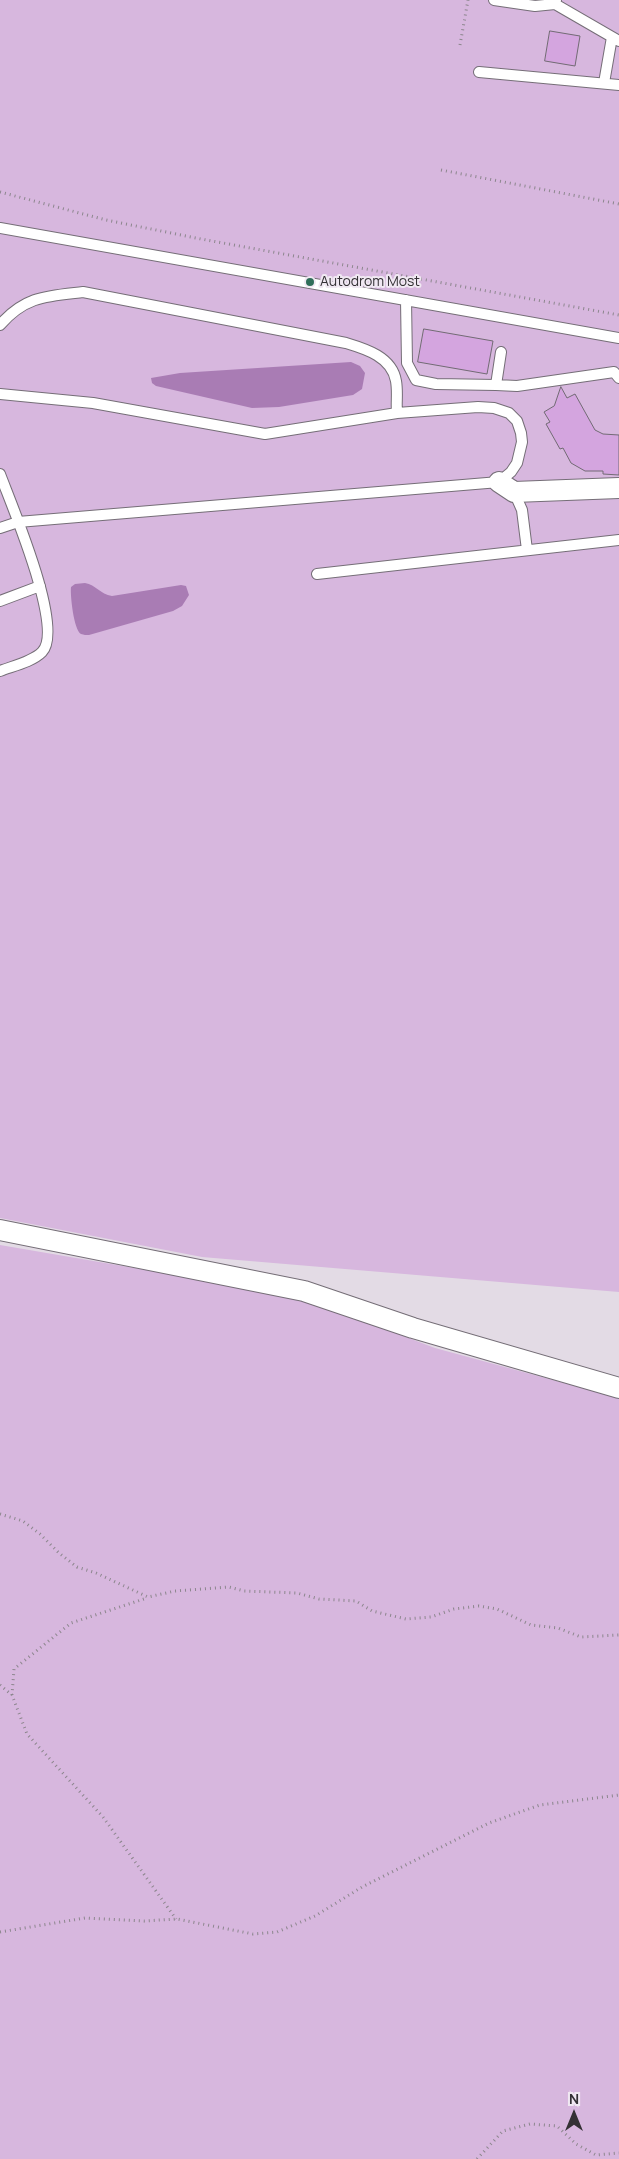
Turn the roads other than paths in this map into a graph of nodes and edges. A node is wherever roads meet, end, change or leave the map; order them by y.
1 (494, 0) edge
2 (555, 2) edge
3 (615, 39) edge
4 (479, 72) dead end
5 (604, 83) junction
6 (619, 84) edge
7 (0, 228) edge
8 (406, 300) junction
9 (0, 325) edge
10 (619, 338) edge
11 (501, 352) dead end
12 (387, 363) junction
13 (407, 363) junction
14 (619, 378) edge
15 (496, 385) junction
16 (0, 394) edge
17 (397, 413) junction
18 (0, 474) edge
19 (507, 487) junction
20 (619, 488) edge
21 (18, 522) junction
22 (0, 528) edge
23 (619, 540) edge
24 (527, 550) junction
25 (317, 574) dead end
26 (40, 586) junction
27 (0, 602) edge
28 (0, 671) edge
29 (0, 1230) edge
30 (619, 1388) edge

1 - 2 lane
2 - 3 lane
3 - 5 lane
4 - 5 lane
5 - 6 lane
7 - 8 lane
8 - 10 lane
8 - 13 lane
9 - 12 lane
11 - 15 lane
12 - 13 lane
12 - 17 lane
13 - 15 lane
14 - 15 lane
16 - 17 lane
17 - 19 lane
18 - 21 lane
19 - 20 street
19 - 21 lane
19 - 24 lane
21 - 22 lane
21 - 26 lane
23 - 24 lane
24 - 25 lane
26 - 27 lane
26 - 28 lane
29 - 30 street

